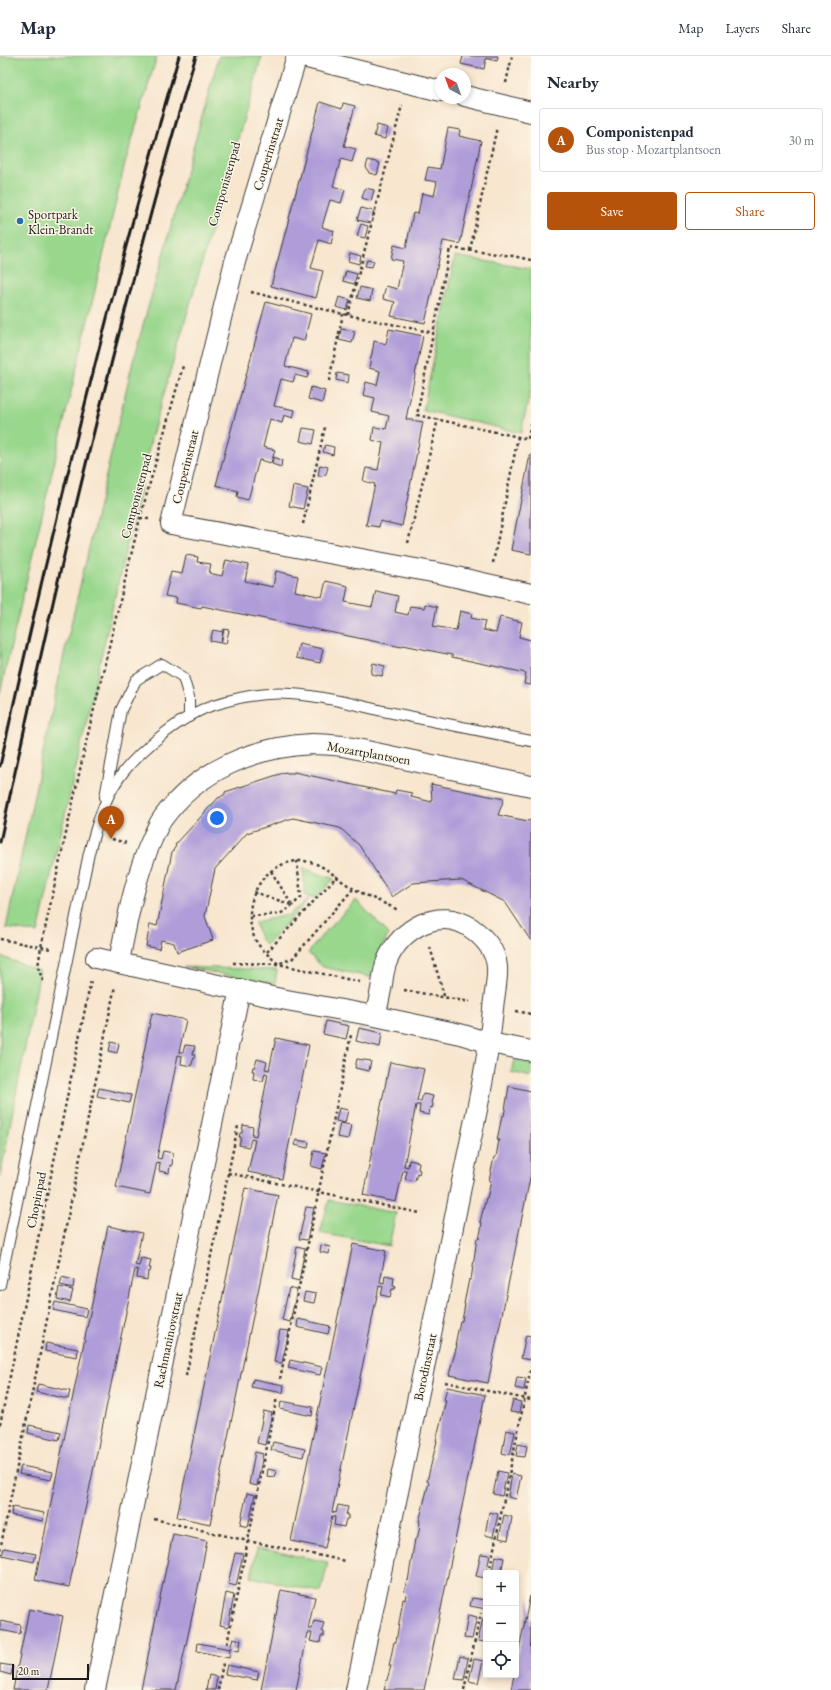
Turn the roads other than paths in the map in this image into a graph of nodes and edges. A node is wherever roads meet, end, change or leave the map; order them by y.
1 (298, 56) edge
2 (435, 89) edge
3 (471, 97) edge
4 (531, 112) edge
5 (531, 594) edge
6 (189, 717) junction
7 (531, 741) edge
8 (531, 786) edge
9 (104, 806) junction
10 (96, 958) dead end
11 (120, 962) junction
12 (240, 989) junction
13 (375, 1016) junction
14 (490, 1043) junction
15 (531, 1051) edge
16 (0, 1285) edge
17 (95, 1690) edge
18 (356, 1690) edge

1 - 2 street
1 - 5 street, Couperinstraat
3 - 4 street
6 - 7 lane
6 - 9 lane
6 - 9 lane
8 - 11 street, Mozartplantsoen
9 - 16 lane
10 - 11 street
11 - 12 street
12 - 13 street
12 - 17 street, Rachmaninovstraat
13 - 14 street
13 - 14 street
14 - 15 street
14 - 18 street, Borodinstraat

